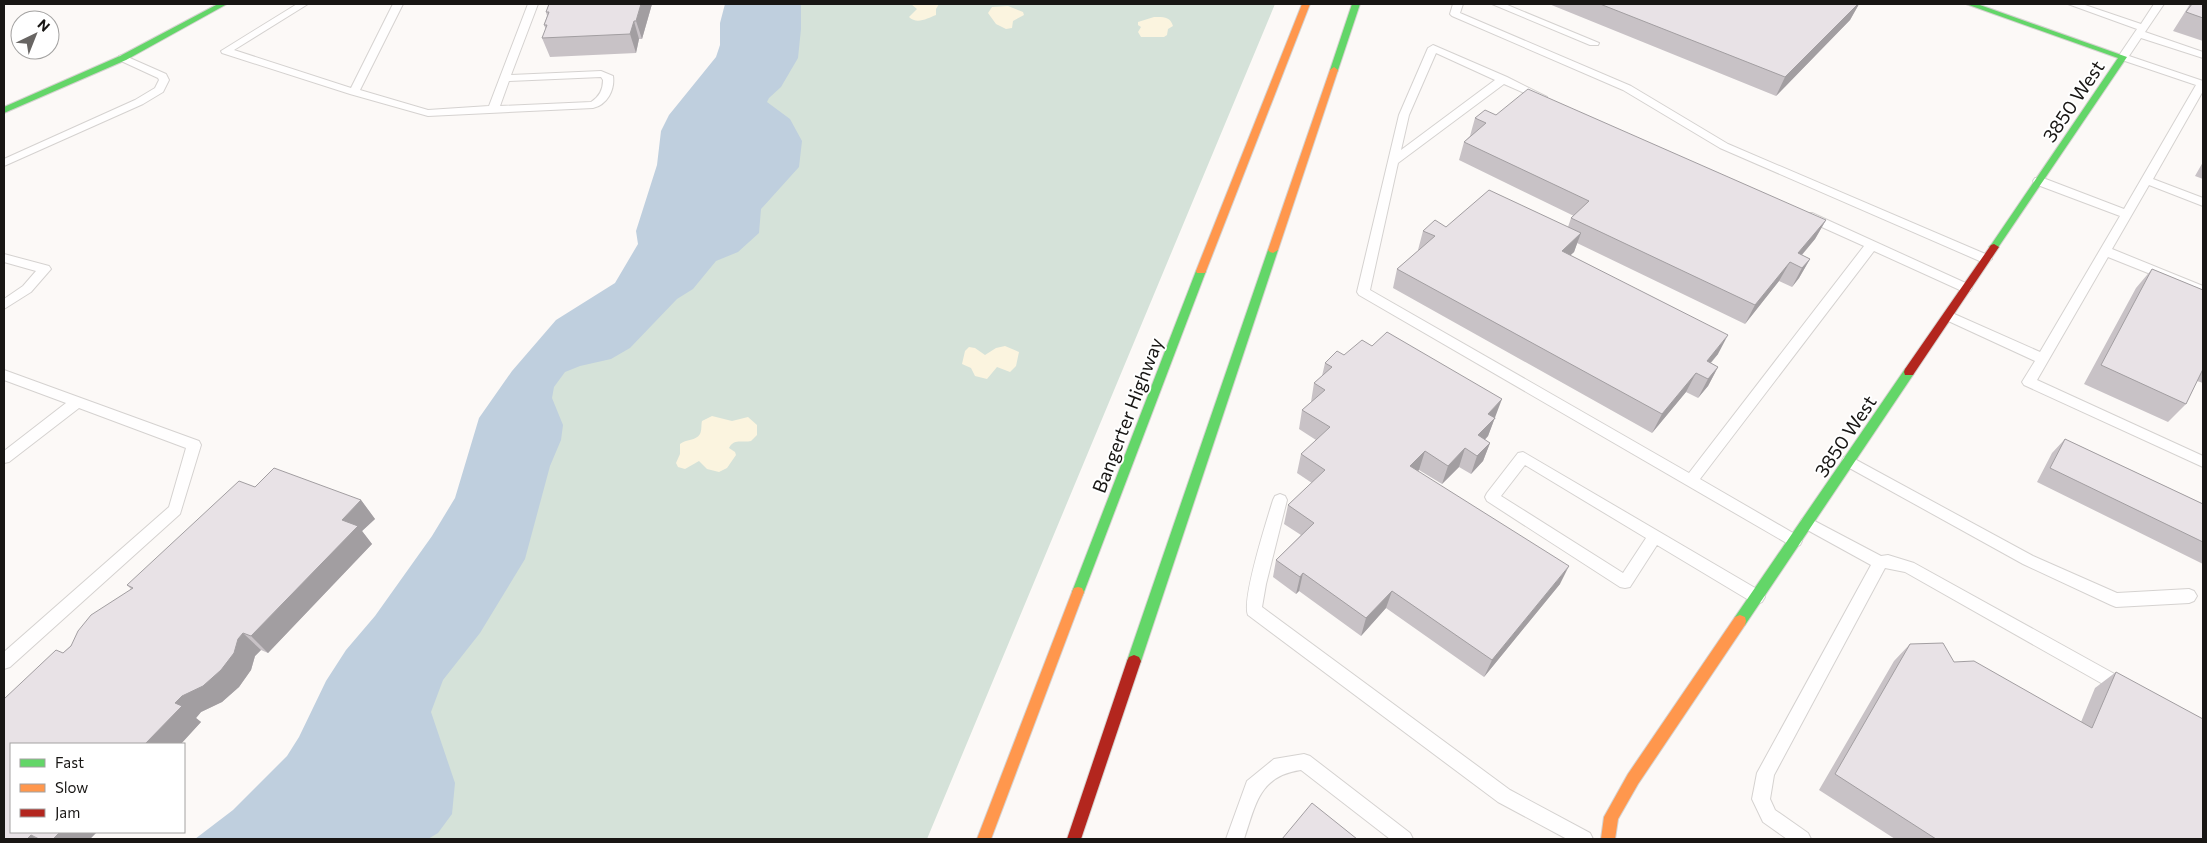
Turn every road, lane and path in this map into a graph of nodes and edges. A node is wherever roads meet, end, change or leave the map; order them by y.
1 (223, 4) edge
2 (303, 4) edge
3 (398, 4) edge
4 (533, 4) edge
5 (1306, 4) edge
6 (1356, 4) edge
7 (1458, 4) edge
8 (1497, 4) edge
9 (1970, 4) edge
10 (2073, 4) edge
11 (2159, 4) edge
12 (2142, 31) junction
13 (1594, 43) dead end
14 (2203, 55) edge
15 (2123, 57) junction
16 (123, 58) junction
17 (504, 78) junction
18 (1503, 79) junction
19 (2203, 84) edge
20 (354, 92) junction
21 (1557, 104) edge
22 (492, 109) junction
23 (4, 110) edge
24 (4, 162) edge
25 (1393, 162) junction
26 (2146, 180) junction
27 (2039, 181) junction
28 (2203, 202) edge
29 (1800, 213) edge
30 (2127, 214) junction
31 (1872, 245) junction
32 (2105, 251) junction
33 (4, 258) edge
34 (1986, 259) junction
35 (1966, 288) junction
36 (2203, 291) edge
37 (4, 305) edge
38 (1948, 316) junction
39 (2042, 359) junction
40 (4, 375) edge
41 (77, 402) junction
42 (4, 458) edge
43 (1849, 461) junction
44 (2203, 462) edge
45 (1691, 481) junction
46 (1280, 500) dead end
47 (1807, 523) junction
48 (1655, 536) junction
49 (1795, 540) junction
50 (1880, 563) junction
51 (2189, 596) dead end
52 (1757, 597) junction
53 (4, 662) edge
54 (2134, 693) edge
55 (984, 839) edge
56 (1074, 839) edge
57 (1234, 839) edge
58 (1404, 839) edge
59 (1584, 839) edge
60 (1608, 839) edge
61 (1802, 839) edge

1 - 16 main road
2 - 20 lane
3 - 20 lane
4 - 17 lane
5 - 55 main road, Bangerter Highway
6 - 56 main road
7 - 34 lane
8 - 13 lane
9 - 15 main road
10 - 12 lane
11 - 12 lane
12 - 14 lane
12 - 15 lane
15 - 19 lane
15 - 27 main road, 3850 West
16 - 23 main road
16 - 24 lane
17 - 22 lane
17 - 22 lane
18 - 21 lane
18 - 25 lane
18 - 25 lane
19 - 26 lane
20 - 22 lane
25 - 45 lane
26 - 28 lane
26 - 30 lane
27 - 30 lane
27 - 34 main road, 3850 West
29 - 31 lane
30 - 32 lane
31 - 35 lane
31 - 45 lane
32 - 36 lane
32 - 39 lane
33 - 37 lane
34 - 35 main road, 3850 West
35 - 38 main road, 3850 West
38 - 39 lane
38 - 43 main road, 3850 West
39 - 44 lane
40 - 41 lane
41 - 42 lane
41 - 53 lane
43 - 47 main road, 3850 West
43 - 51 lane
45 - 49 lane
46 - 59 lane
47 - 49 main road, 3850 West
47 - 50 lane
48 - 48 lane
48 - 52 lane
49 - 52 main road, 3850 West
50 - 54 lane
50 - 61 lane
52 - 60 main road, 3850 West
57 - 58 lane

